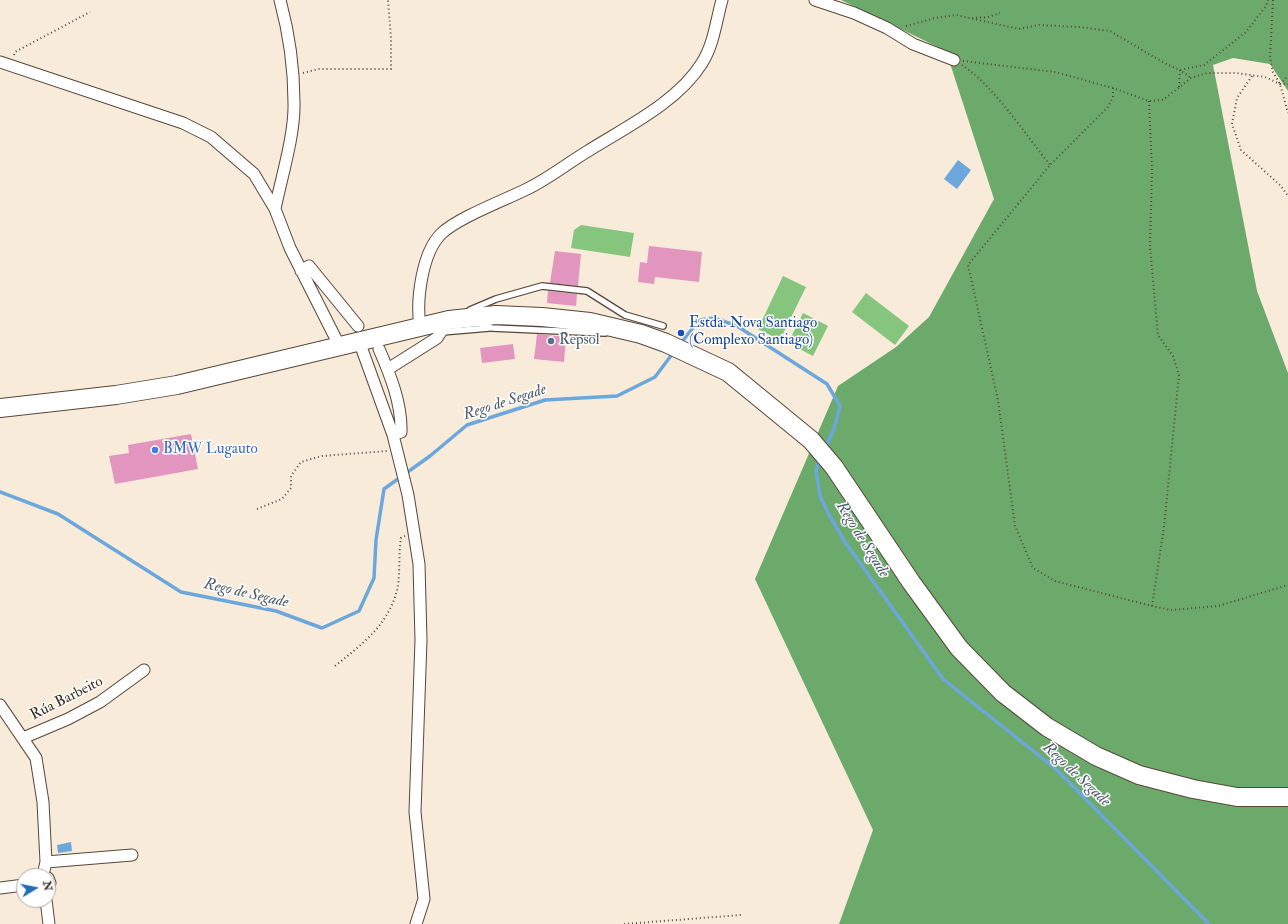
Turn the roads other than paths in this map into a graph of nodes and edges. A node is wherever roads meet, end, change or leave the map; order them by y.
1 (280, 0) edge
2 (722, 0) edge
3 (816, 0) edge
4 (954, 60) road end
5 (4, 63) edge
6 (275, 209) junction
7 (301, 271) junction
8 (452, 323) junction
9 (420, 326) junction
10 (663, 326) dead end
11 (492, 328) junction
12 (358, 334) junction
13 (641, 334) junction
14 (339, 345) junction
15 (379, 349) dead end
16 (388, 369) junction
17 (0, 408) edge
18 (393, 435) junction
19 (144, 670) dead end
20 (0, 705) edge
21 (22, 738) junction
22 (1288, 797) edge
23 (132, 855) dead end
24 (46, 862) junction
25 (45, 868) edge
26 (16, 886) edge
27 (0, 888) edge
28 (47, 908) edge
29 (49, 924) edge
30 (416, 924) edge

1 - 6 street
2 - 9 street
3 - 4 street
5 - 6 street
6 - 7 street
7 - 12 street
7 - 14 street
8 - 9 highway
8 - 10 lane
8 - 11 lane
8 - 11 lane
8 - 13 highway
8 - 16 street
9 - 12 highway
11 - 13 lane
12 - 14 highway
12 - 18 street
13 - 22 highway
14 - 17 highway
15 - 16 street
16 - 18 street
18 - 30 street
19 - 21 street, Rúa Barbeito
20 - 21 street
21 - 24 street
23 - 24 street
24 - 25 street
26 - 27 street
28 - 29 street

